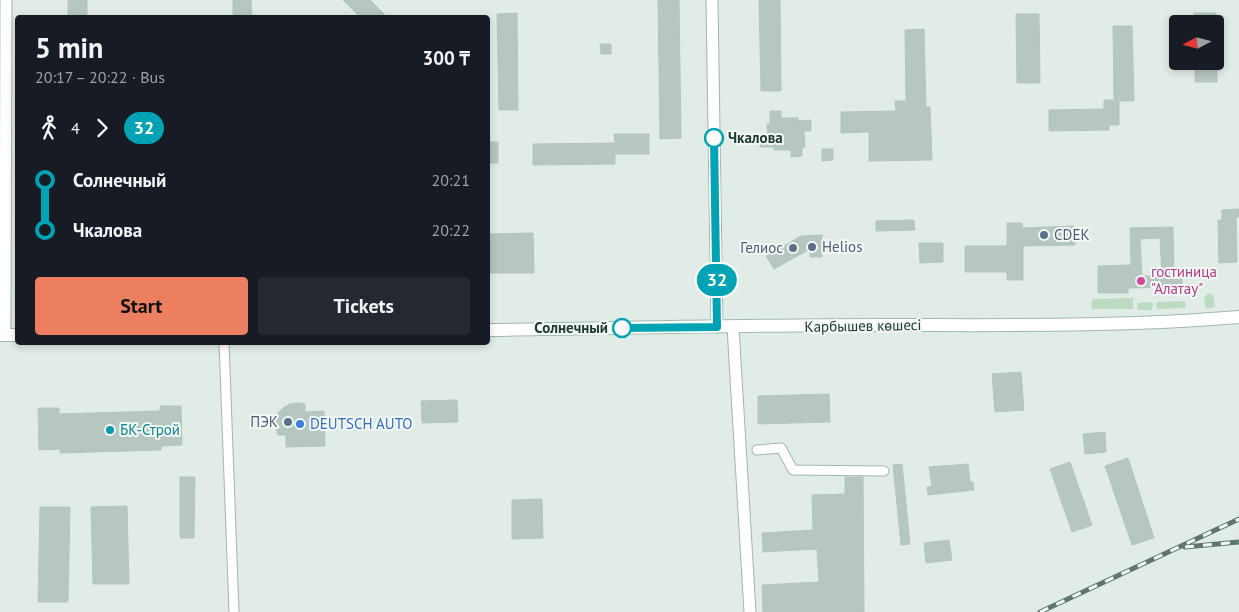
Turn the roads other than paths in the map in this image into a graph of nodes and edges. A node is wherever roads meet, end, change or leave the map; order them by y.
1 (6, 0) edge
2 (712, 0) edge
3 (1239, 317) edge
4 (717, 327) junction
5 (733, 327) junction
6 (490, 330) edge
7 (7, 335) edge
8 (224, 345) edge
9 (757, 450) dead end
10 (884, 471) dead end
11 (234, 612) edge
12 (750, 612) edge

1 - 7 street
2 - 4 street
3 - 5 main road, Карбышев көшесі
4 - 5 main road, Карбышев көшесі
4 - 6 main road, Карбышев көшесі
5 - 12 street
8 - 11 street
9 - 10 street

